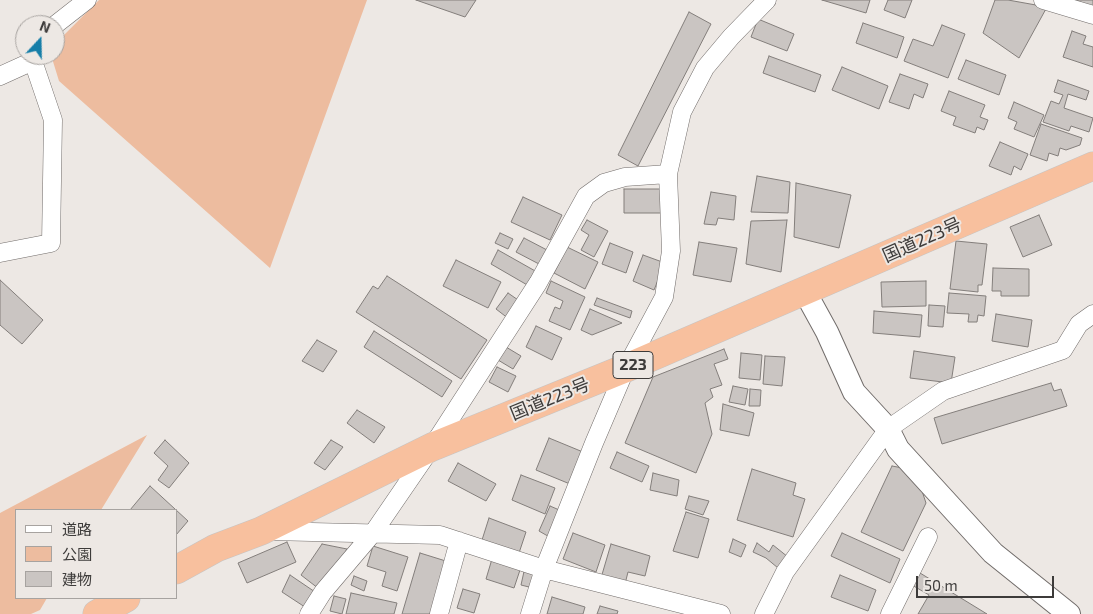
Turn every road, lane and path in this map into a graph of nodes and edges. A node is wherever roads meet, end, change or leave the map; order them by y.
1 (87, 0) edge
2 (767, 0) edge
3 (1043, 0) edge
4 (1093, 15) edge
5 (65, 17) edge
6 (21, 65) edge
7 (36, 65) edge
8 (0, 76) edge
9 (1093, 166) edge
10 (668, 174) junction
11 (0, 253) edge
12 (804, 292) junction
13 (1093, 314) edge
14 (626, 368) junction
15 (888, 429) junction
16 (432, 447) junction
17 (261, 531) junction
18 (373, 532) junction
19 (928, 538) dead end
20 (458, 541) junction
21 (178, 569) edge
22 (544, 569) junction
23 (124, 599) edge
24 (1065, 613) edge
25 (97, 614) edge
26 (309, 614) edge
27 (439, 614) edge
28 (530, 614) edge
29 (721, 614) edge
30 (764, 614) edge
31 (890, 614) edge

1 - 5 street
2 - 10 street
3 - 4 street
6 - 8 street
7 - 11 street
9 - 12 highway, 国道223号 / 223
10 - 14 street
10 - 16 street
12 - 14 highway, 国道223号 / 223
12 - 15 street
13 - 15 street
14 - 16 highway, 国道223号 / 223
14 - 22 street
15 - 24 street
15 - 30 street
16 - 17 highway, 国道223号 / 223
16 - 18 street
17 - 18 street
17 - 21 highway, 国道223号 / 223
18 - 20 street
18 - 26 street
19 - 31 street
20 - 22 street
20 - 27 street
22 - 28 street
22 - 29 street
23 - 25 highway

